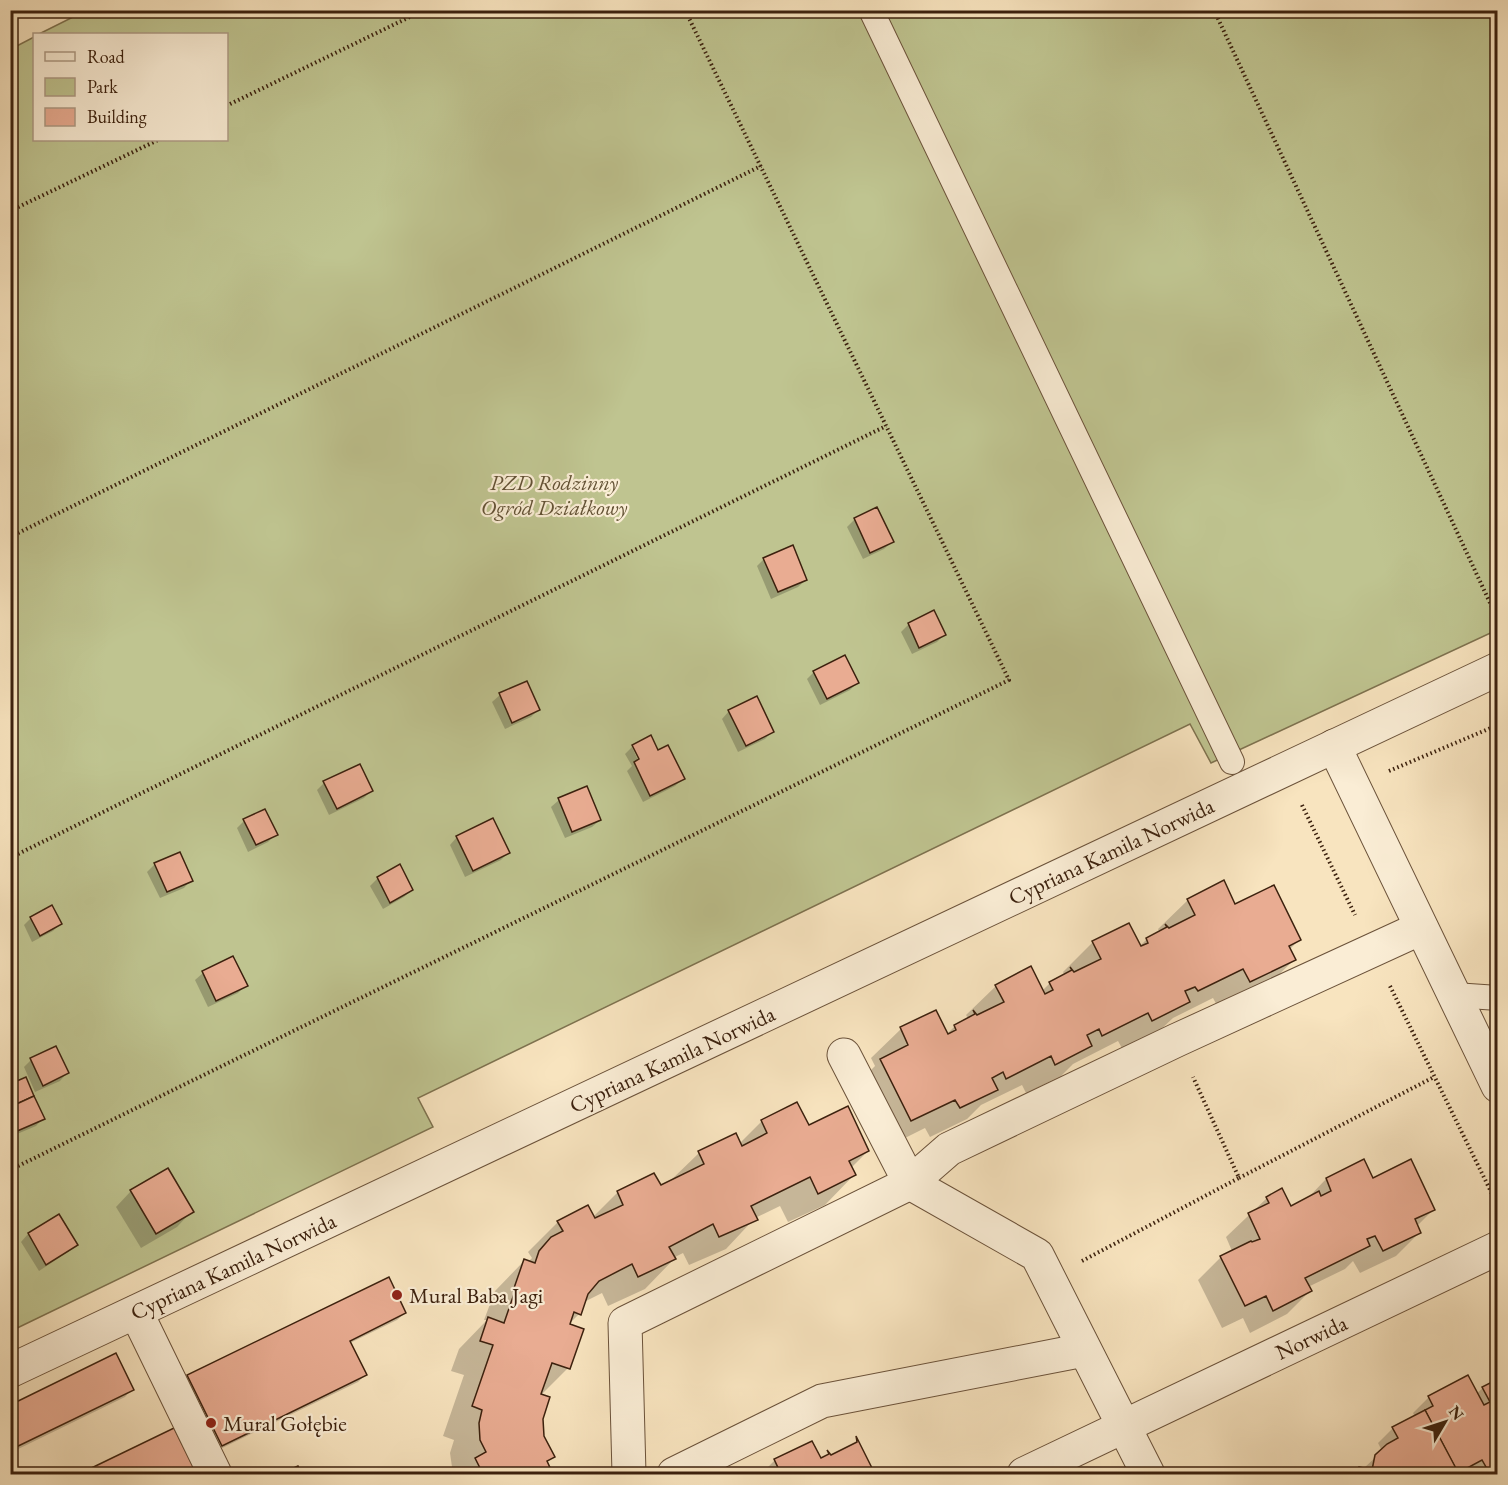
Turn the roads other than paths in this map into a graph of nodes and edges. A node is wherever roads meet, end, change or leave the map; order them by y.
1 (871, 10) edge
2 (1497, 669) edge
3 (1334, 746) junction
4 (1232, 762) dead end
5 (1421, 928) junction
6 (1454, 995) junction
7 (1497, 998) edge
8 (844, 1055) dead end
9 (1497, 1086) edge
10 (910, 1183) junction
11 (1497, 1248) edge
12 (136, 1312) junction
13 (1084, 1350) junction
14 (10, 1371) edge
15 (1124, 1426) junction
16 (215, 1474) edge
17 (629, 1474) edge
18 (674, 1474) edge
19 (1024, 1474) edge
20 (1148, 1474) edge

1 - 4 lane
2 - 3 street, Cypriana Kamila Norwida
3 - 5 street
3 - 12 street, Cypriana Kamila Norwida
5 - 6 street
5 - 10 street
6 - 7 lane
6 - 9 street
8 - 10 street
10 - 13 street
10 - 17 street
11 - 15 street, Norwida
12 - 14 street, Cypriana Kamila Norwida
12 - 16 street
13 - 15 street
13 - 18 street
15 - 19 street, Norwida
15 - 20 street

